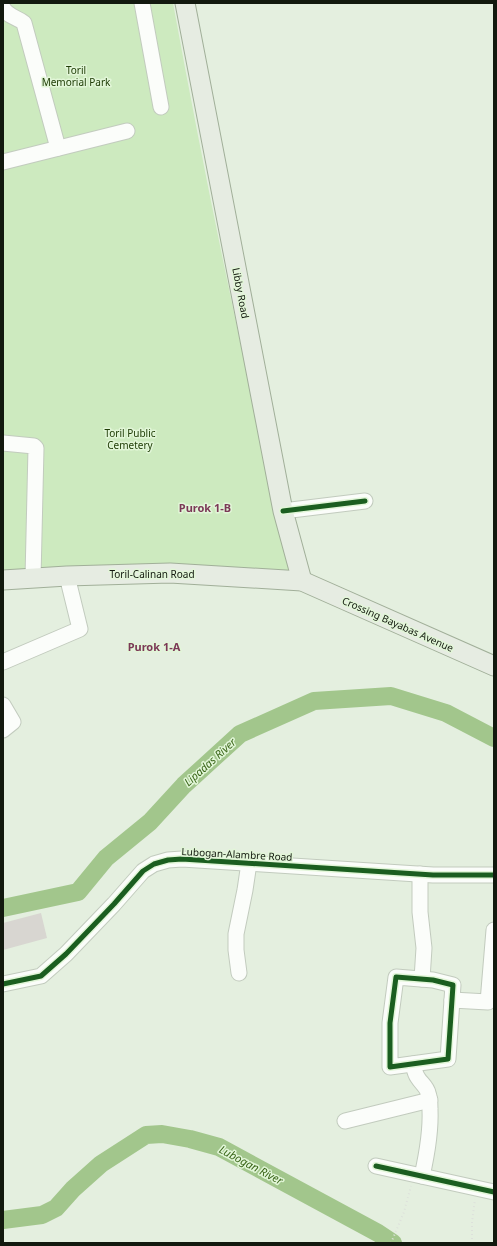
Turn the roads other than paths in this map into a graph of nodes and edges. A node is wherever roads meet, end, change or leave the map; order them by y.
1 (142, 3) edge
2 (185, 3) edge
3 (3, 8) edge
4 (161, 107) dead end
5 (127, 132) dead end
6 (58, 148) junction
7 (3, 162) edge
8 (3, 444) edge
9 (365, 501) dead end
10 (283, 511) junction
11 (67, 576) junction
12 (33, 578) junction
13 (3, 580) edge
14 (302, 581) junction
15 (3, 662) edge
16 (494, 666) edge
17 (3, 705) edge
18 (3, 730) edge
19 (249, 863) junction
20 (420, 874) junction
21 (494, 875) edge
22 (494, 930) edge
23 (239, 973) dead end
24 (422, 979) junction
25 (3, 984) edge
26 (452, 1000) junction
27 (413, 1064) junction
28 (430, 1100) junction
29 (345, 1121) dead end
30 (376, 1166) dead end
31 (418, 1175) junction
32 (494, 1192) edge

1 - 4 street
2 - 10 main road, Libby Road
3 - 6 street
5 - 6 street
6 - 7 street
8 - 12 street
9 - 10 street
10 - 14 main road, Libby Road
11 - 12 main road, Toril-Calinan Road
11 - 14 main road, Toril-Calinan Road
11 - 15 street
12 - 13 main road, Toril-Calinan Road
14 - 16 main road, Crossing Bayabas Avenue
17 - 18 street
19 - 20 street, Lubogan-Alambre Road
19 - 23 street
19 - 25 street, Lubogan-Alambre Road
20 - 21 street, Lubogan-Alambre Road
20 - 24 street
22 - 26 street
24 - 26 street
24 - 27 street
26 - 27 street
27 - 28 street
28 - 29 street
28 - 31 street
30 - 31 street
31 - 32 street

